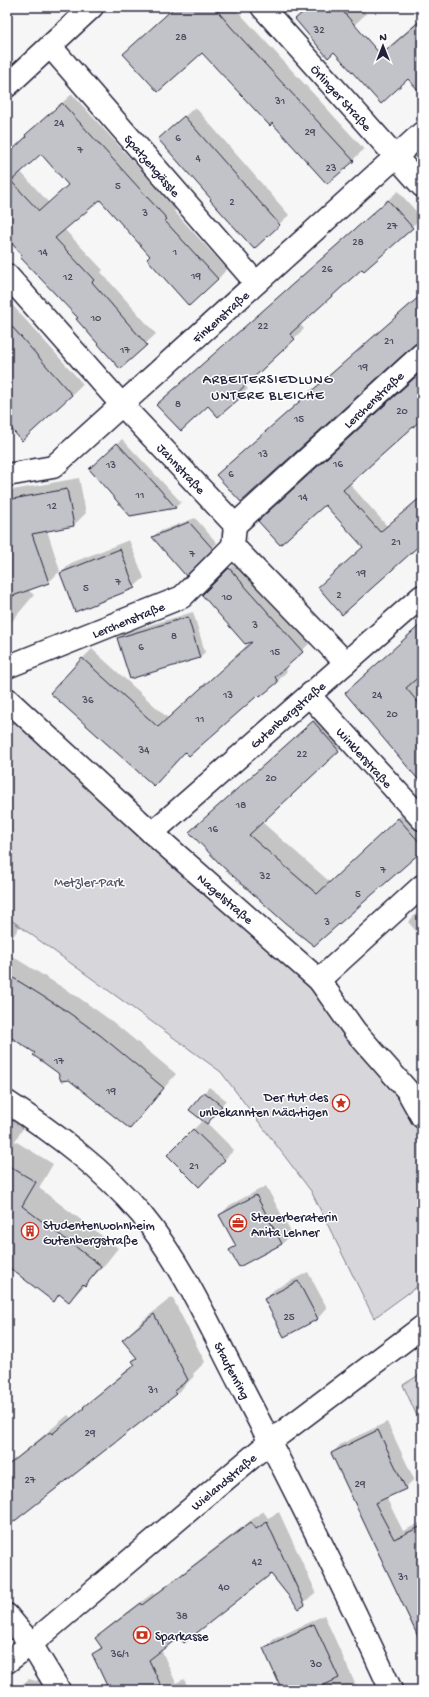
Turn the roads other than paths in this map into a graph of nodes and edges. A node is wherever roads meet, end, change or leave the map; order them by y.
1 (92, 7) edge
2 (262, 7) edge
3 (50, 46) junction
4 (7, 86) edge
5 (422, 133) edge
6 (396, 157) junction
7 (422, 186) edge
8 (7, 275) edge
9 (256, 283) junction
10 (422, 354) edge
11 (122, 405) junction
12 (7, 475) edge
13 (234, 536) junction
14 (422, 596) edge
15 (346, 663) junction
16 (7, 667) edge
17 (309, 695) junction
18 (7, 699) edge
19 (422, 819) edge
20 (152, 833) junction
21 (422, 886) edge
22 (319, 980) junction
23 (7, 1102) edge
24 (422, 1117) edge
25 (422, 1327) edge
26 (270, 1441) junction
27 (7, 1615) edge
28 (31, 1644) junction
29 (7, 1662) edge
30 (59, 1690) edge
31 (391, 1690) edge

1 - 3 street
2 - 6 street, Örlinger Straße
3 - 4 street
3 - 9 street, Spatzengässle
5 - 6 street, Finkenstraße
6 - 7 street, Örlinger Straße
6 - 9 street, Finkenstraße
8 - 11 street, Jahnstraße
9 - 11 street, Finkenstraße
10 - 13 street, Lerchenstraße
11 - 12 street, Finkenstraße
11 - 13 street, Jahnstraße
13 - 15 street, Jahnstraße
13 - 16 street, Lerchenstraße
14 - 15 street, Gutenbergstraße
15 - 17 street, Gutenbergstraße
17 - 19 street, Winklerstraße
17 - 20 street, Gutenbergstraße
18 - 20 street, Nagelstraße
20 - 22 street, Nagelstraße
21 - 22 street
22 - 24 street, Nagelstraße
23 - 26 street, Staufenring
25 - 26 street, Wielandstraße
26 - 28 street, Wielandstraße
26 - 31 street, Staufenring
27 - 28 street
28 - 29 street, Wielandstraße
28 - 30 street

